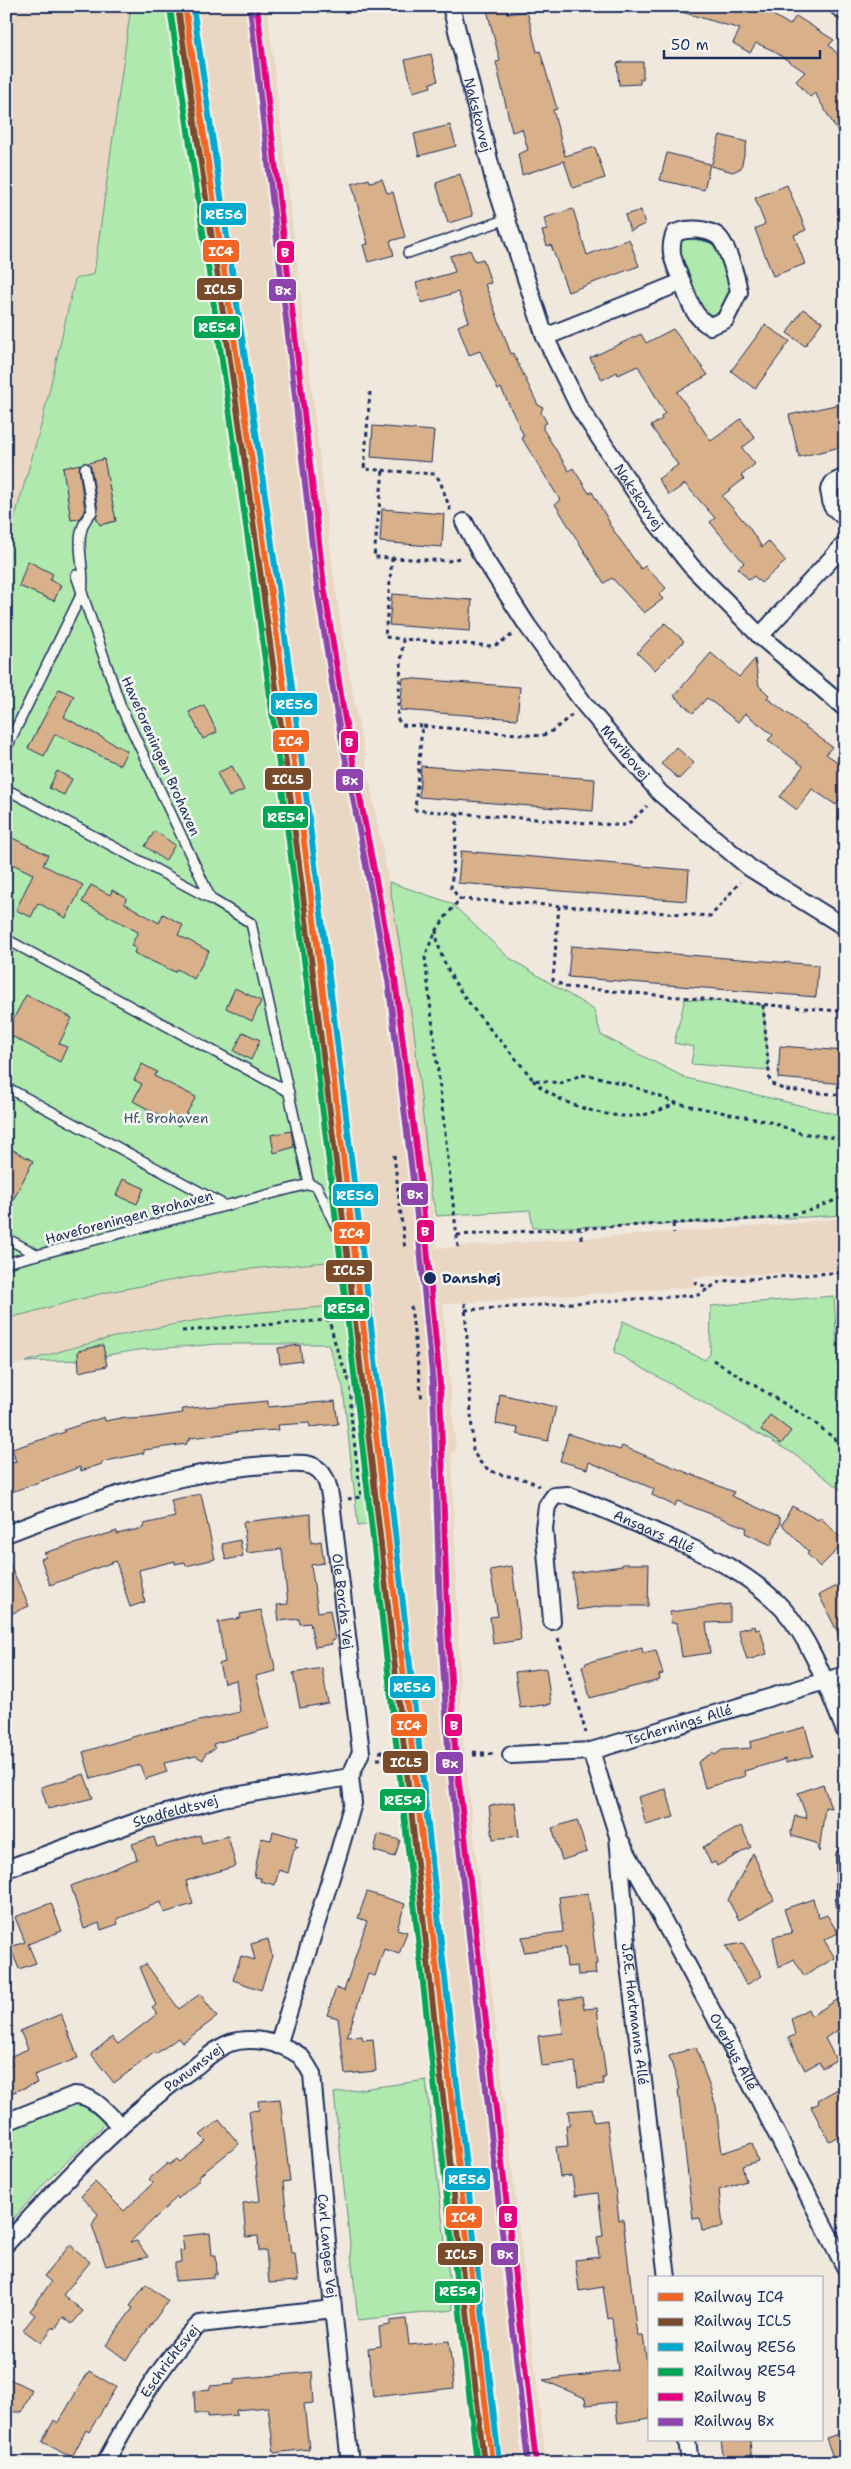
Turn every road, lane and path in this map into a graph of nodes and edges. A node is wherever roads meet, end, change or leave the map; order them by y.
1 (451, 6) edge
2 (837, 6) edge
3 (845, 12) edge
4 (507, 219) junction
5 (408, 253) dead end
6 (682, 282) junction
7 (545, 337) junction
8 (370, 392) dead end
9 (86, 468) dead end
10 (383, 470) junction
11 (845, 477) edge
12 (845, 518) edge
13 (464, 522) joint
14 (845, 544) edge
15 (480, 552) junction
16 (392, 558) junction
17 (76, 575) dead end
18 (82, 593) junction
19 (527, 625) junction
20 (760, 636) junction
21 (403, 639) junction
22 (585, 705) junction
23 (845, 708) edge
24 (422, 726) junction
25 (6, 750) edge
26 (6, 789) edge
27 (660, 793) junction
28 (458, 813) junction
29 (750, 868) junction
30 (211, 899) junction
31 (460, 899) junction
32 (560, 906) junction
33 (845, 927) edge
34 (436, 929) junction
35 (6, 939) edge
36 (763, 1005) junction
37 (845, 1008) edge
38 (533, 1080) junction
39 (6, 1087) edge
40 (289, 1092) junction
41 (845, 1095) edge
42 (676, 1104) junction
43 (845, 1139) edge
44 (394, 1155) dead end
45 (309, 1184) junction
46 (845, 1196) edge
47 (226, 1206) junction
48 (673, 1224) junction
49 (336, 1227) joint
50 (581, 1230) junction
51 (674, 1233) dead end
52 (457, 1235) junction
53 (6, 1238) edge
54 (581, 1239) dead end
55 (458, 1247) dead end
56 (405, 1250) dead end
57 (38, 1255) junction
58 (6, 1263) edge
59 (845, 1272) edge
60 (694, 1282) dead end
61 (710, 1288) junction
62 (465, 1303) dead end
63 (411, 1306) dead end
64 (466, 1310) junction
65 (182, 1331) dead end
66 (713, 1360) dead end
67 (350, 1383) junction
68 (422, 1402) dead end
69 (845, 1447) edge
70 (554, 1496) junction
71 (352, 1498) dead end
72 (6, 1534) edge
73 (552, 1621) joint
74 (845, 1675) edge
75 (824, 1681) junction
76 (845, 1731) edge
77 (591, 1751) junction
78 (511, 1755) dead end
79 (350, 1777) junction
80 (618, 1836) junction
81 (845, 1856) edge
82 (6, 1869) edge
83 (845, 1904) edge
84 (278, 2045) junction
85 (6, 2122) edge
86 (120, 2126) junction
87 (6, 2244) edge
88 (845, 2268) edge
89 (667, 2276) edge
90 (332, 2309) junction
91 (687, 2442) edge
92 (105, 2463) edge
93 (350, 2463) edge
94 (690, 2463) edge

1 - 4 street, Nakskovvej
2 - 3 street
4 - 5 lane
4 - 7 street, Nakskovvej
6 - 6 street
6 - 7 street
7 - 20 street, Nakskovvej
8 - 10 path
9 - 18 lane, Haveforeningen Brohaven
10 - 13 path
10 - 16 path
11 - 12 street
13 - 15 street, Maribovej
14 - 20 street
15 - 16 path
15 - 19 street, Maribovej
16 - 21 path
17 - 18 lane, Haveforeningen Brohaven
18 - 25 lane, Haveforeningen Brohaven
18 - 30 lane, Haveforeningen Brohaven
19 - 21 path
19 - 22 street, Maribovej
20 - 23 street, Nakskovvej
21 - 24 path
22 - 24 path
22 - 27 street, Maribovej
24 - 28 path
26 - 30 lane
27 - 28 path
27 - 29 street, Maribovej
28 - 31 path
29 - 32 path
29 - 33 street, Maribovej
30 - 40 lane
31 - 32 path
31 - 34 path
32 - 36 path
34 - 38 path
34 - 52 path
35 - 40 lane
36 - 37 path
36 - 41 path
38 - 42 path
38 - 42 path
39 - 47 lane, Haveforeningen Brohaven
40 - 45 lane
42 - 43 path
44 - 56 path
45 - 47 lane, Haveforeningen Brohaven
45 - 49 lane
46 - 48 path
47 - 57 lane, Haveforeningen Brohaven
48 - 50 path
48 - 51 path
49 - 67 path
50 - 52 path
50 - 54 path
52 - 55 path
53 - 57 lane, Haveforeningen Brohaven
57 - 58 lane, Haveforeningen Brohaven
59 - 61 path
60 - 61 path
61 - 64 path
62 - 64 path
63 - 68 path
64 - 70 path
65 - 67 path
66 - 69 path
67 - 71 path
70 - 73 street
70 - 75 street, Ansgars Allé
72 - 79 street, Ole Borchs Vej
73 - 77 path
74 - 75 street, Tschernings Allé
75 - 76 street, Ansgars Allé
75 - 77 street, Tschernings Allé
77 - 78 street, Tschernings Allé
77 - 80 street, J.P.E. Hartmanns Allé
79 - 82 street, Stadfeldtsvej
79 - 84 street
80 - 88 street, Overbys Allé
80 - 89 street, J.P.E. Hartmanns Allé
81 - 83 street
84 - 86 street, Panumsvej
84 - 90 street, Carl Langes Vej
85 - 86 street
86 - 87 street, Panumsvej
90 - 92 street, Eschrichtsvej
90 - 93 street, Carl Langes Vej
91 - 94 street

